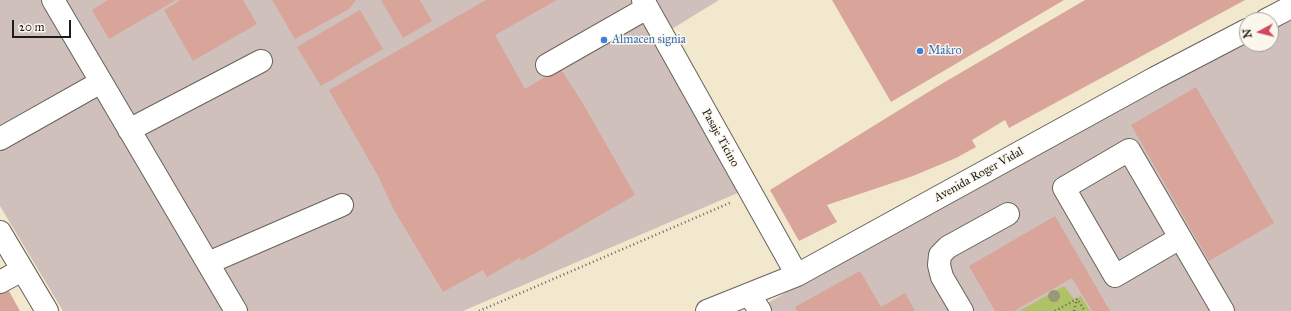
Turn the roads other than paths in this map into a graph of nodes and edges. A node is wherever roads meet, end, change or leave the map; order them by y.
1 (56, 1) edge
2 (645, 4) edge
3 (1291, 7) edge
4 (1279, 13) edge
5 (1239, 34) edge
6 (261, 61) dead end
7 (547, 65) dead end
8 (101, 82) junction
9 (129, 130) junction
10 (0, 139) edge
11 (342, 205) dead end
12 (1008, 214) dead end
13 (0, 232) edge
14 (1180, 238) junction
15 (208, 263) junction
16 (22, 270) junction
17 (797, 275) junction
18 (0, 282) edge
19 (754, 302) edge
20 (47, 311) edge
21 (236, 311) edge
22 (707, 311) edge
23 (962, 311) edge
24 (1223, 311) edge

1 - 8 street
2 - 7 street
2 - 17 street, Pasaje Ticino
3 - 4 street
5 - 17 street, Avenida Roger Vidal
6 - 9 street
8 - 9 street
8 - 10 street
9 - 15 street
11 - 15 street
12 - 23 street
13 - 16 street
14 - 14 street
14 - 24 street
15 - 21 street
16 - 18 street
16 - 20 street
17 - 19 street, Avenida Roger Vidal
19 - 22 street, Avenida Roger Vidal

